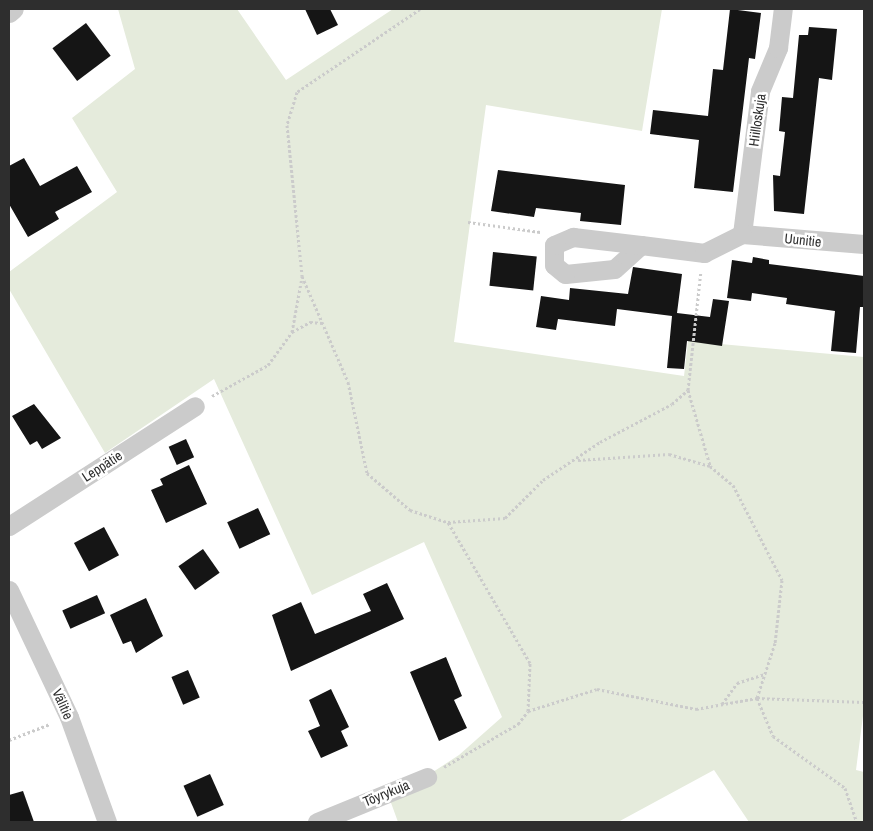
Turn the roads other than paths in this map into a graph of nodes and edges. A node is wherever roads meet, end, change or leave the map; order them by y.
1 (14, 9) edge
2 (783, 9) edge
3 (9, 12) edge
4 (742, 234) junction
5 (864, 244) edge
6 (642, 245) junction
7 (194, 406) road end
8 (9, 526) edge
9 (9, 590) edge
10 (427, 777) road end
11 (107, 822) edge
12 (317, 822) edge

1 - 3 street
2 - 4 street, Hiilloskuja
4 - 5 street, Uunitie
4 - 6 street
6 - 6 street
7 - 8 street, Leppätie
9 - 11 street, Välitie
10 - 12 street, Töyrykuja

